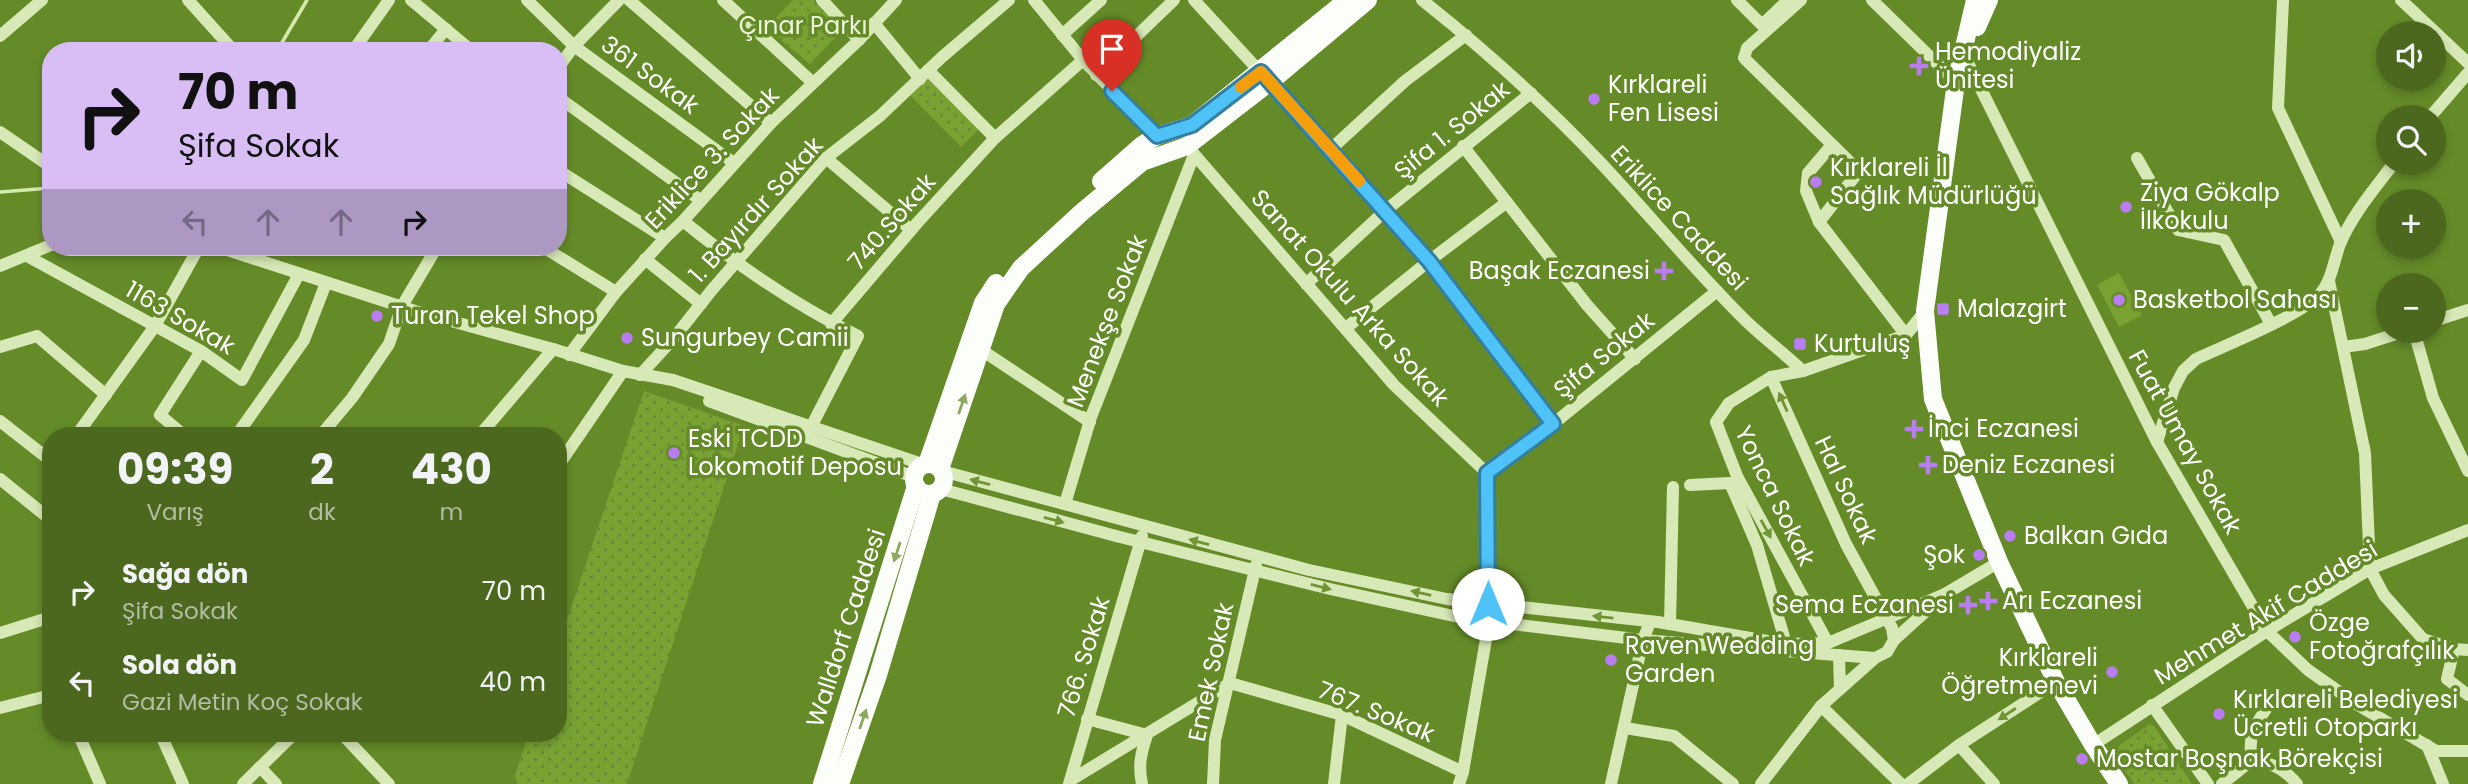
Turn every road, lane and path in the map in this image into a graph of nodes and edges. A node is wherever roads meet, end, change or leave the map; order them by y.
1 (42, 0) edge
2 (188, 0) edge
3 (389, 0) edge
4 (411, 0) edge
5 (527, 0) edge
6 (619, 0) edge
7 (629, 0) edge
8 (723, 0) edge
9 (822, 0) edge
10 (896, 0) edge
11 (1009, 0) edge
12 (1034, 0) edge
13 (1101, 0) edge
14 (1174, 0) edge
15 (1194, 0) edge
16 (1348, 0) edge
17 (1368, 0) edge
18 (1422, 0) edge
19 (1737, 0) edge
20 (1788, 0) edge
21 (1801, 0) edge
22 (1872, 0) edge
23 (1975, 0) edge
24 (1989, 0) edge
25 (2283, 0) edge
26 (2401, 0) edge
27 (874, 23) junction
28 (446, 29) junction
29 (1062, 35) junction
30 (1466, 35) junction
31 (0, 36) edge
32 (859, 40) junction
33 (226, 42) edge
34 (359, 42) edge
35 (435, 42) edge
36 (461, 42) edge
37 (574, 47) junction
38 (1964, 55) junction
39 (567, 56) edge
40 (1083, 60) junction
41 (2468, 64) edge
42 (2468, 73) edge
43 (924, 74) junction
44 (1096, 75) junction
45 (1265, 77) junction
46 (812, 82) junction
47 (1956, 82) junction
48 (1531, 93) junction
49 (567, 104) edge
50 (2440, 105) edge
51 (771, 123) junction
52 (0, 132) edge
53 (1157, 136) junction
54 (995, 138) junction
55 (1463, 146) junction
56 (1830, 146) junction
57 (1331, 149) junction
58 (1190, 150) junction
59 (2137, 158) dead end
60 (827, 159) junction
61 (42, 161) edge
62 (734, 163) junction
63 (2385, 175) edge
64 (567, 176) edge
65 (700, 200) junction
66 (1507, 202) junction
67 (1385, 211) junction
68 (683, 220) junction
69 (1819, 222) junction
70 (911, 230) junction
71 (665, 238) junction
72 (2341, 242) junction
73 (42, 249) edge
74 (27, 256) junction
75 (194, 256) edge
76 (245, 256) edge
77 (430, 256) edge
78 (558, 256) edge
79 (646, 259) junction
80 (1429, 261) junction
81 (736, 264) junction
82 (0, 266) edge
83 (299, 274) junction
84 (2329, 281) junction
85 (326, 283) junction
86 (1306, 284) junction
87 (1717, 290) junction
88 (616, 292) junction
89 (701, 304) junction
90 (402, 306) junction
91 (2468, 310) edge
92 (1924, 311) junction
93 (2446, 317) edge
94 (831, 324) junction
95 (2271, 324) junction
96 (155, 326) junction
97 (1346, 328) junction
98 (1906, 335) junction
99 (2376, 340) edge
100 (2418, 343) edge
101 (0, 347) edge
102 (2343, 347) junction
103 (552, 349) junction
104 (980, 349) junction
105 (201, 351) junction
106 (569, 355) junction
107 (1634, 359) junction
108 (623, 371) junction
109 (1803, 371) junction
110 (640, 375) junction
111 (1772, 377) junction
112 (106, 395) junction
113 (0, 421) edge
114 (1090, 422) junction
115 (1553, 424) junction
116 (83, 427) edge
117 (166, 427) edge
118 (242, 427) edge
119 (331, 427) edge
120 (487, 427) edge
121 (811, 427) junction
122 (2157, 442) junction
123 (567, 453) edge
124 (2464, 453) edge
125 (42, 454) edge
126 (2468, 471) edge
127 (1487, 473) junction
128 (930, 477) junction
129 (0, 480) edge
130 (1690, 485) dead end
131 (1673, 487) dead end
132 (1065, 504) junction
133 (42, 513) edge
134 (1144, 527) junction
135 (2468, 530) edge
136 (1141, 542) junction
137 (1257, 557) junction
138 (1999, 562) junction
139 (2370, 569) junction
140 (1255, 570) junction
141 (1945, 594) junction
142 (1488, 604) junction
143 (1885, 619) junction
144 (42, 620) edge
145 (1489, 622) junction
146 (1650, 622) junction
147 (1670, 624) junction
148 (2267, 631) junction
149 (0, 633) edge
150 (1643, 640) junction
151 (1894, 640) junction
152 (1828, 643) junction
153 (1786, 644) junction
154 (2454, 649) junction
155 (2468, 650) edge
156 (1839, 655) junction
157 (1875, 658) junction
158 (2056, 682) junction
159 (1230, 683) junction
160 (1840, 689) junction
161 (2468, 695) edge
162 (42, 697) edge
163 (2271, 702) dead end
164 (2152, 705) junction
165 (1821, 706) junction
166 (0, 708) edge
167 (1342, 715) junction
168 (1087, 719) junction
169 (1625, 728) junction
170 (1147, 735) junction
171 (82, 742) edge
172 (164, 742) edge
173 (286, 742) edge
174 (349, 742) edge
175 (1959, 745) junction
176 (2093, 745) junction
177 (2427, 745) junction
178 (2468, 751) edge
179 (2252, 760) junction
180 (260, 767) junction
181 (1461, 778) edge
182 (2112, 781) edge
183 (1070, 782) edge
184 (100, 784) edge
185 (183, 784) edge
186 (243, 784) edge
187 (275, 784) edge
188 (389, 784) edge
189 (822, 784) edge
190 (841, 784) edge
191 (1142, 784) edge
192 (1213, 784) edge
193 (1334, 784) edge
194 (1611, 784) edge
195 (1733, 784) edge
196 (1761, 784) edge
197 (1901, 784) edge
198 (1908, 784) edge
199 (1994, 784) edge
200 (2208, 784) edge
201 (2222, 784) edge
202 (2297, 784) edge
203 (2443, 784) edge

1 - 31 street
2 - 33 street
3 - 34 street
4 - 28 street
5 - 37 street, 361 Sokak
6 - 37 street
7 - 51 street
8 - 46 street
9 - 32 street
10 - 27 street, Eriklice 3. Sokak
11 - 43 street, 1. Bayırdır Sokak
12 - 29 street
13 - 29 street
14 - 44 street
15 - 45 street
16 - 45 main road, Walldorf Caddesi
17 - 45 main road, Walldorf Caddesi
18 - 30 street, Eriklice Caddesi
19 - 20 street
21 - 56 street
22 - 47 street
23 - 38 main road
24 - 38 main road
25 - 72 street
26 - 41 street
27 - 32 street, Eriklice 3. Sokak
27 - 43 street
28 - 35 street
28 - 36 street
29 - 40 street
30 - 48 street, Eriklice Caddesi
30 - 57 street
32 - 46 street, Eriklice 3. Sokak
37 - 39 street
37 - 62 street, 361 Sokak
38 - 47 main road
38 - 122 street, Fuat Umay Sokak
40 - 44 street
40 - 54 street, 740.Sokak
42 - 50 street
43 - 54 street
43 - 60 street, 1. Bayırdır Sokak
44 - 53 street
45 - 53 main road, Walldorf Caddesi
45 - 57 street
45 - 58 main road, Walldorf Caddesi
46 - 51 street, Eriklice 3. Sokak
47 - 92 main road
48 - 55 street, Şifa 1. Sokak
48 - 87 street, Eriklice Caddesi
49 - 65 street
51 - 62 street, Eriklice 3. Sokak
52 - 61 street
53 - 128 main road, Walldorf Caddesi
54 - 70 street, 740.Sokak
55 - 66 street
55 - 67 street, Şifa 1. Sokak
56 - 69 street
56 - 69 street
57 - 67 street
58 - 86 street, Sanat Okulu Arka Sokak
58 - 104 main road, Walldorf Caddesi
58 - 114 street, Menekşe Sokak
59 - 95 street
60 - 70 street
60 - 81 street, 1. Bayırdır Sokak
62 - 65 street, Eriklice 3. Sokak
63 - 72 street
64 - 71 street
65 - 68 street, Eriklice 3. Sokak
66 - 80 street
66 - 107 street
67 - 80 street
67 - 86 street, Şifa 1. Sokak
68 - 71 street, Eriklice 3. Sokak
68 - 81 street
69 - 98 street
70 - 94 street, 740.Sokak
71 - 79 street, Eriklice 3. Sokak
72 - 84 street
73 - 74 street
74 - 82 street
74 - 96 street, 1163 Sokak
75 - 96 street
76 - 83 street
77 - 90 street
78 - 88 street
79 - 88 street, Eriklice 3. Sokak
79 - 89 street
80 - 97 street
80 - 115 street
81 - 89 street, 1. Bayırdır Sokak
81 - 94 street
83 - 85 street
83 - 105 street, 1163 Sokak
84 - 95 street
84 - 102 street
85 - 90 street
85 - 118 street
86 - 97 street, Sanat Okulu Arka Sokak
87 - 107 street, Şifa Sokak
87 - 109 street, Eriklice Caddesi
88 - 106 street, Eriklice 3. Sokak
89 - 110 street, 1. Bayırdır Sokak
90 - 103 street
90 - 119 street
91 - 93 street
92 - 98 street
92 - 138 main road
94 - 121 street
95 - 122 street
96 - 105 street, 1163 Sokak
96 - 112 street
97 - 127 street, Sanat Okulu Arka Sokak
98 - 109 street
99 - 102 street
100 - 124 street
101 - 112 street
102 - 139 street
103 - 106 street
103 - 120 street
104 - 114 street
128 -> 104 main road, Walldorf Caddesi
105 - 117 street
106 - 108 street
107 - 115 street, Şifa Sokak
108 - 110 street
108 - 123 street
109 - 111 street, Yonca Sokak
110 - 121 street
110 - 128 street
143 -> 111 street, Hal Sokak
111 -> 152 street, Yonca Sokak
112 - 116 street
113 - 125 street
114 - 132 street, Menekşe Sokak
115 - 127 street, Şifa Sokak
121 - 128 street
122 - 148 street, Fuat Umay Sokak
124 - 126 street
127 - 142 street
132 -> 128 street
128 -> 136 street
128 -> 189 main road, Walldorf Caddesi
190 -> 128 main road, Walldorf Caddesi
129 - 133 street
130 - 153 street
131 - 147 street
132 - 134 street
134 - 136 street, 766. Sokak
137 -> 134 street
135 - 139 street, Mehmet Akif Caddesi
136 - 140 street
136 - 168 street, 766. Sokak
137 - 140 street, Emek Sokak
142 -> 137 street
138 - 141 street
138 - 158 main road
139 - 148 street, Mehmet Akif Caddesi
139 - 154 street
140 -> 145 street
140 - 159 street, Emek Sokak
141 - 143 street
141 - 151 street
142 - 145 street
146 -> 142 street
143 - 151 street, Hal Sokak
143 - 152 street
144 - 149 street
145 - 150 street
145 - 181 street
146 - 147 street
146 - 150 street
147 - 153 street
148 - 164 street, Mehmet Akif Caddesi
148 - 177 street, Fuat Umay Sokak
150 - 156 street
150 - 169 street
151 - 157 street
152 - 153 street
154 - 155 street
154 - 161 street
156 - 157 street
156 - 160 street
157 - 160 street
158 -> 175 street
158 - 176 main road
159 - 167 street, 767. Sokak
159 - 170 street
159 - 192 street, Emek Sokak
160 - 165 street
162 - 166 street
163 - 179 street
164 - 176 street, Mehmet Akif Caddesi
164 - 200 street
165 - 196 street
165 - 197 street
167 - 181 street, 767. Sokak
167 - 193 street
168 - 170 street
168 - 183 street, 766. Sokak
169 - 194 street
169 - 195 street
170 - 183 street
170 - 191 street
171 - 184 street
172 - 185 street
173 - 180 street
174 - 188 street
175 - 198 street
175 - 199 street
176 - 182 main road
177 - 178 street, Fuat Umay Sokak
177 - 203 street
179 - 201 street
179 - 202 street
180 - 186 street
180 - 187 street

